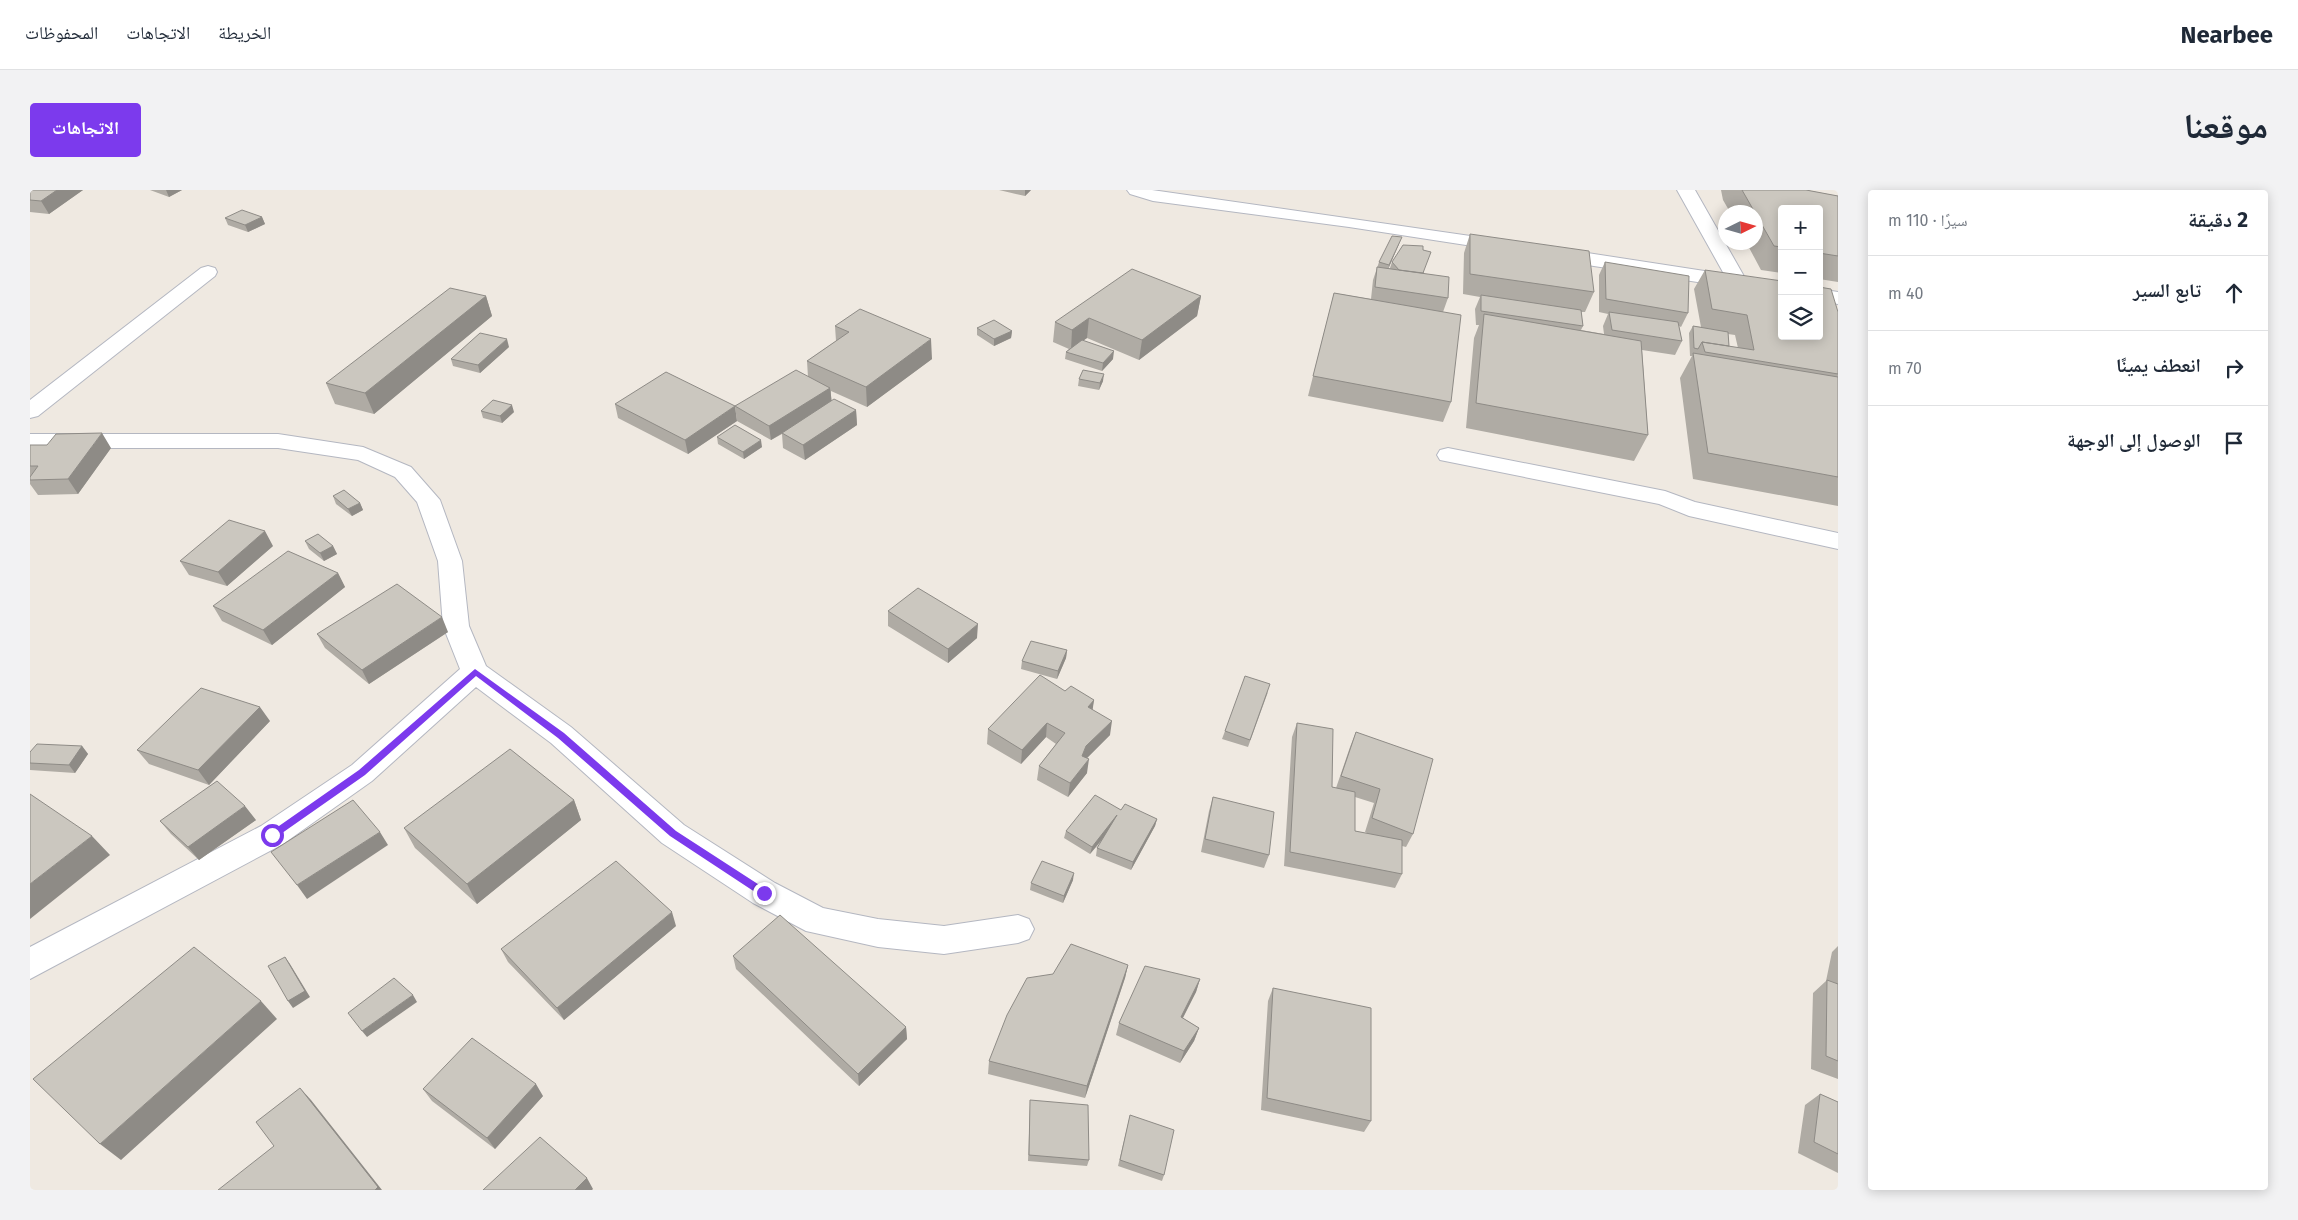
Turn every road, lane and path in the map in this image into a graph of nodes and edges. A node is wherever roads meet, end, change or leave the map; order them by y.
1 (1136, 190) edge
2 (1686, 190) edge
3 (208, 272) dead end
4 (1738, 282) junction
5 (1778, 288) edge
6 (1823, 296) edge
7 (1838, 298) edge
8 (30, 411) edge
9 (30, 441) edge
10 (1448, 455) dead end
11 (1838, 541) edge
12 (475, 672) junction
13 (1018, 928) dead end
14 (30, 964) edge

1 - 4 street
2 - 4 street
3 - 8 street
4 - 5 street
6 - 7 street
9 - 12 street
10 - 11 street
12 - 13 street
12 - 14 street

